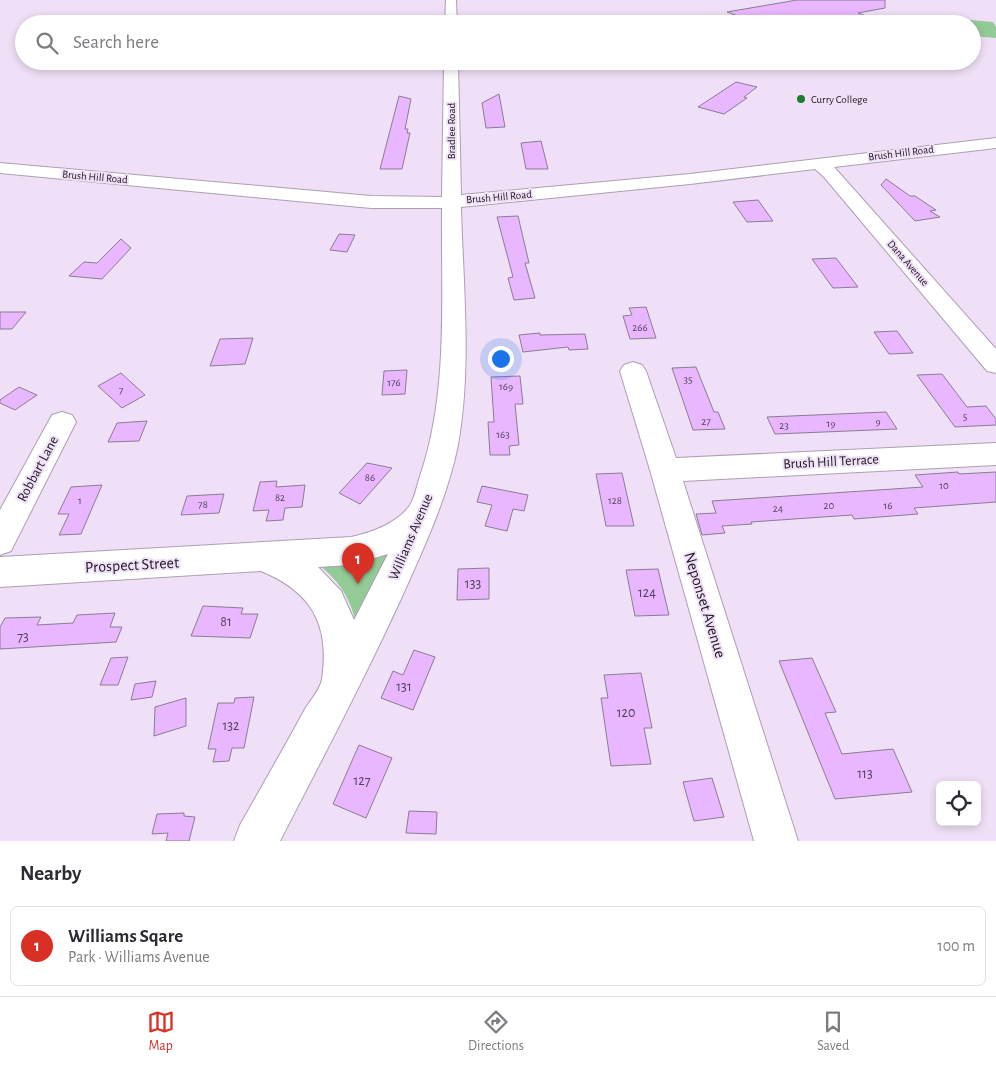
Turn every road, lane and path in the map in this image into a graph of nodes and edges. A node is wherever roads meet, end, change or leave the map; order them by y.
1 (451, 0) edge
2 (451, 15) edge
3 (451, 70) edge
4 (996, 143) edge
5 (818, 163) junction
6 (0, 168) edge
7 (451, 202) junction
8 (996, 365) edge
9 (633, 371) dead end
10 (62, 422) dead end
11 (996, 454) edge
12 (665, 470) junction
13 (422, 512) junction
14 (0, 541) edge
15 (263, 557) junction
16 (0, 572) edge
17 (338, 690) junction
18 (256, 841) edge
19 (776, 841) edge

1 - 2 street
3 - 7 street, Bradlee Road
4 - 5 street, Brush Hill Road
5 - 7 street, Brush Hill Road
5 - 8 street, Dana Avenue
6 - 7 street, Brush Hill Road
7 - 13 street, Williams Avenue
9 - 12 street, Neponset Avenue
10 - 14 street, Robbart Lane
11 - 12 street, Brush Hill Terrace
12 - 19 street, Neponset Avenue
13 - 15 street, Prospect Street
13 - 17 street, Williams Avenue
15 - 16 street, Prospect Street
15 - 17 street, Prospect Street
17 - 18 street, Williams Avenue

